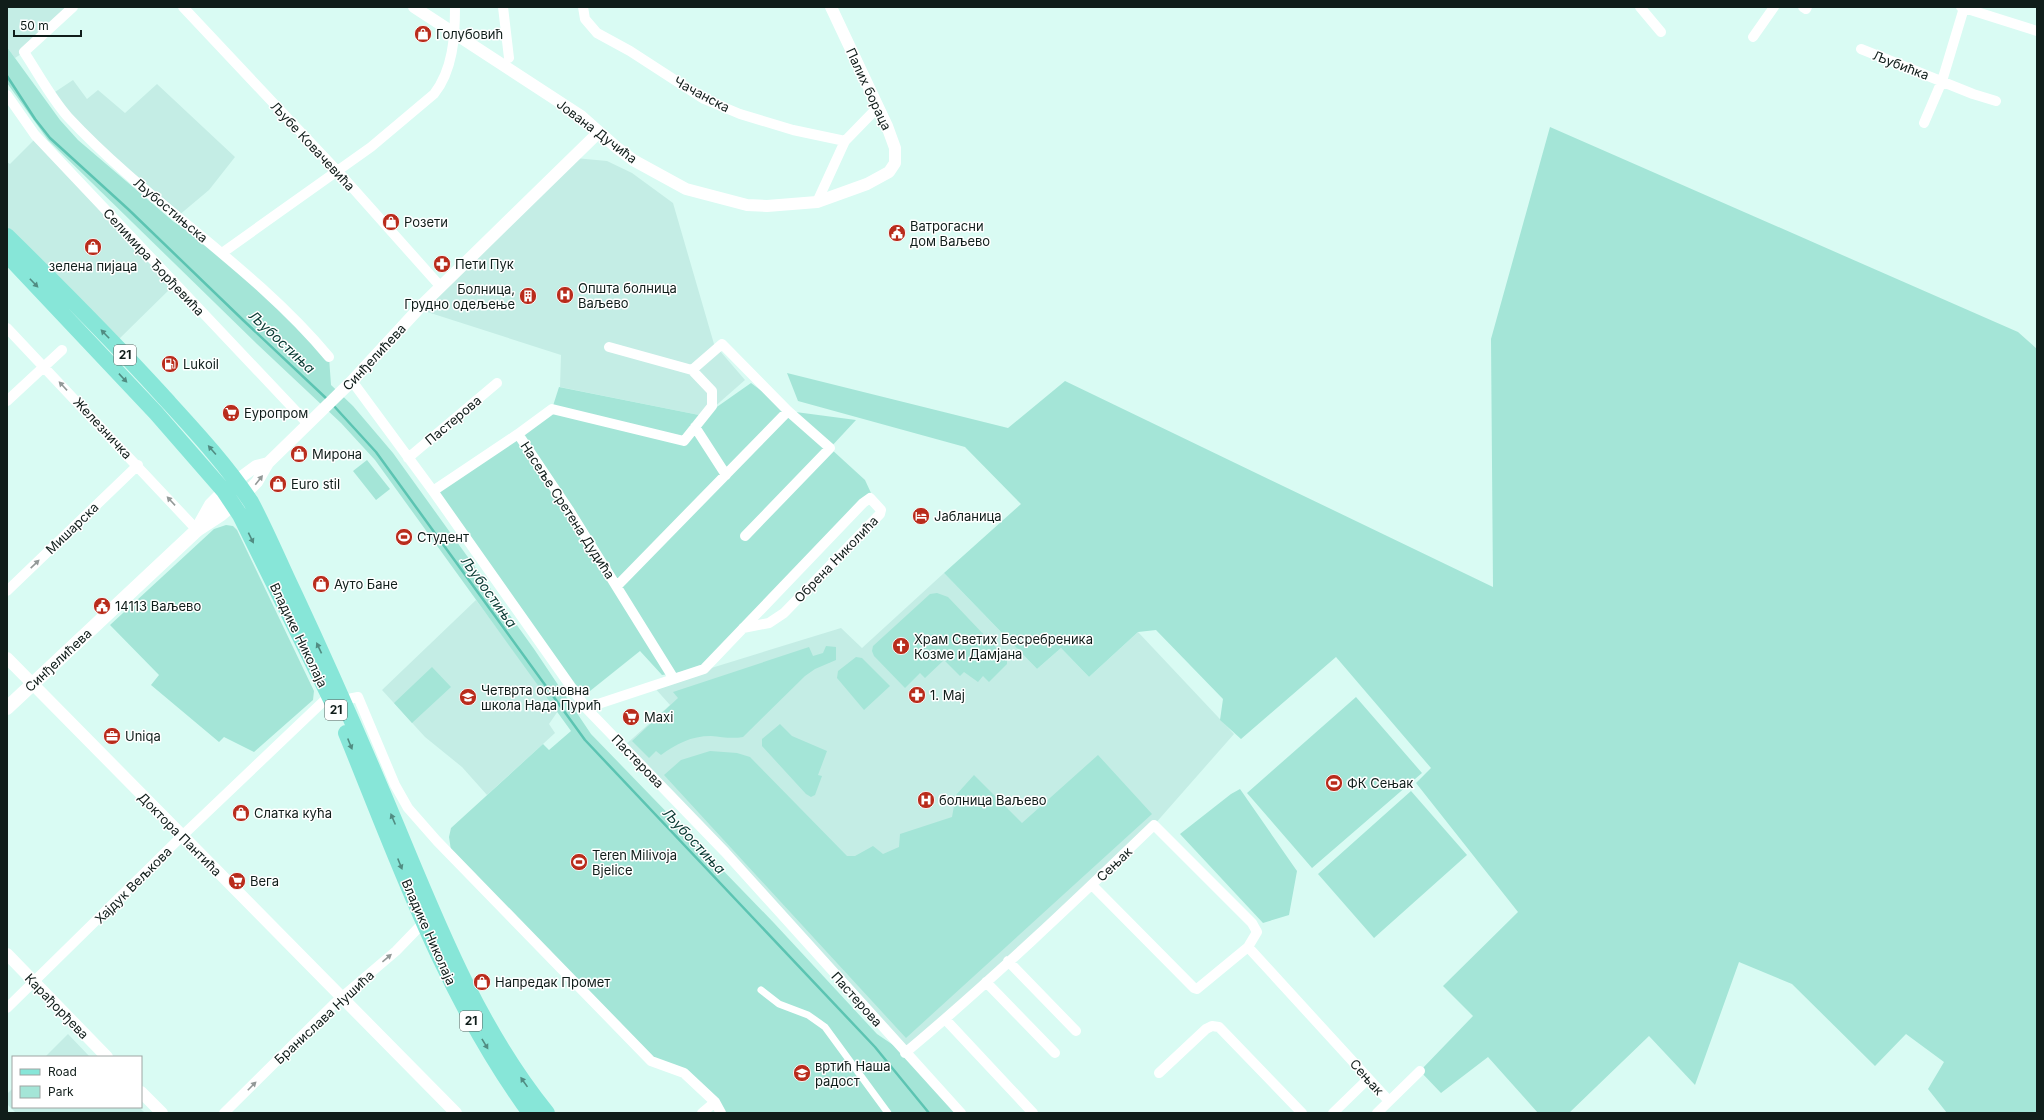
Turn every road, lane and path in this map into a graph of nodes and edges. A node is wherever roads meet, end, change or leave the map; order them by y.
1 (72, 7) edge
2 (183, 7) edge
3 (414, 7) edge
4 (455, 7) edge
5 (503, 7) edge
6 (583, 7) edge
7 (831, 7) edge
8 (1640, 7) edge
9 (1774, 7) edge
10 (1963, 8) edge
11 (2037, 31) edge
12 (1661, 32) dead end
13 (455, 33) junction
14 (1753, 37) dead end
15 (1861, 49) dead end
16 (509, 58) dead end
17 (1942, 81) junction
18 (7, 95) edge
19 (1996, 101) dead end
20 (878, 107) junction
21 (1924, 123) dead end
22 (599, 132) junction
23 (845, 141) junction
24 (337, 171) junction
25 (889, 172) joint
26 (817, 202) junction
27 (7, 236) edge
28 (222, 253) junction
29 (7, 255) edge
30 (440, 286) junction
31 (7, 328) edge
32 (609, 347) dead end
33 (62, 350) dead end
34 (330, 357) dead end
35 (44, 366) junction
36 (692, 370) junction
37 (352, 381) junction
38 (497, 383) dead end
39 (7, 401) edge
40 (788, 411) junction
41 (308, 424) junction
42 (695, 427) junction
43 (518, 434) junction
44 (408, 458) junction
45 (138, 465) junction
46 (726, 475) junction
47 (241, 487) junction
48 (433, 491) junction
49 (228, 498) junction
50 (197, 530) junction
51 (745, 536) dead end
52 (617, 586) junction
53 (7, 591) edge
54 (743, 628) junction
55 (7, 658) edge
56 (674, 679) junction
57 (32, 684) junction
58 (344, 697) junction
59 (7, 708) edge
60 (586, 708) junction
61 (182, 836) junction
62 (1092, 885) junction
63 (424, 922) junction
64 (1248, 947) junction
65 (7, 954) edge
66 (1008, 961) junction
67 (34, 982) junction
68 (986, 982) junction
69 (761, 990) dead end
70 (342, 997) junction
71 (7, 1008) edge
72 (945, 1020) junction
73 (1076, 1031) dead end
74 (905, 1053) junction
75 (1055, 1053) dead end
76 (106, 1056) edge
77 (1420, 1071) dead end
78 (1159, 1073) dead end
79 (1368, 1079) junction
80 (142, 1093) edge
81 (1389, 1101) junction
82 (716, 1102) junction
83 (162, 1113) edge
84 (224, 1113) edge
85 (456, 1113) edge
86 (530, 1113) edge
87 (547, 1113) edge
88 (702, 1113) edge
89 (721, 1113) edge
90 (888, 1113) edge
91 (960, 1113) edge
92 (1033, 1113) edge
93 (1302, 1113) edge
94 (1333, 1113) edge
95 (1377, 1113) edge

1 - 28 street, Љубостињска
2 - 24 street, Љубе Ковачевића
3 - 13 street, Јована Дучића
4 - 13 street
5 - 16 street
6 - 23 street, Чачанска
7 - 20 street, Палих бораца
8 - 12 street
9 - 14 street
10 - 11 street
10 - 17 street
13 - 22 street, Јована Дучића
13 - 24 street
15 - 17 street, Љубићка
17 - 19 street, Љубићка
17 - 21 street
18 - 41 street, Селимира Ђорђевића
20 - 23 street
20 - 25 street, Палих бораца
22 - 26 street, Јована Дучића
22 - 30 street, Синђелићева
23 - 26 street
24 - 28 street
24 - 30 street, Љубе Ковачевића
25 - 26 street, Јована Дучића
47 -> 27 main road, 21
28 - 34 street, Љубостињска
29 -> 49 main road, Владике Николаја / 21
30 - 37 street, Синђелићева
31 - 35 street, Железничка
32 - 36 street
33 - 35 street
35 - 39 street
45 -> 35 street, Железничка
36 - 40 street
36 - 42 street, Насеље Сретена Дудића
37 - 41 street, Синђелићева
37 - 44 street, Пастерова
38 - 44 street, Пастерова
40 - 46 street, Насеље Сретена Дудића
40 - 51 street
41 - 47 street, Синђелићева
42 - 43 street, Насеље Сретена Дудића
42 - 46 street
43 - 48 street, Насеље Сретена Дудића
43 - 52 street, Насеље Сретена Дудића
44 - 48 street, Пастерова
50 -> 45 street, Железничка
53 -> 45 street, Мишарска
46 - 52 street, Насеље Сретена Дудића
47 - 49 main road, Синђелићева
58 -> 47 main road, Владике Николаја / 21
48 - 60 street, Пастерова
49 - 50 main road, Синђелићева
49 -> 58 main road, Владике Николаја / 21
50 - 57 main road, Синђелићева
52 - 56 street, Насеље Сретена Дудића
54 - 54 street, Обрена Николића
54 - 56 street, Обрена Николића
55 - 57 street, Доктора Пантића
56 - 60 street, Обрена Николића
57 - 59 main road, Синђелићева
57 - 61 street, Доктора Пантића
58 - 61 street, Хајдук Вељкова
58 -> 63 main road, Владике Николаја / 21
58 - 82 street
87 -> 58 main road, Владике Николаја / 21
60 - 74 street, Пастерова
61 - 67 street, Хајдук Вељкова
61 - 70 street, Доктора Пантића
62 - 64 street, Сењак
62 - 64 street, Сењак
62 - 66 street
70 -> 63 street, Бранислава Нушића
63 -> 86 main road, Владике Николаја / 21
64 - 79 street, Сењак
65 - 67 street, Карађорђева
66 - 68 street
66 - 73 street
67 - 71 street, Хајдук Вељкова
67 - 76 street, Карађорђева
68 - 72 street
68 - 75 street
69 - 90 street
84 -> 70 street, Бранислава Нушића
70 - 85 street, Доктора Пантића
72 - 74 street
72 - 92 street
74 - 91 street, Пастерова
77 - 81 street
78 - 93 street
79 - 81 street, Сењак
79 - 94 street
80 - 83 street
81 - 95 street
82 - 88 street
82 - 89 street

